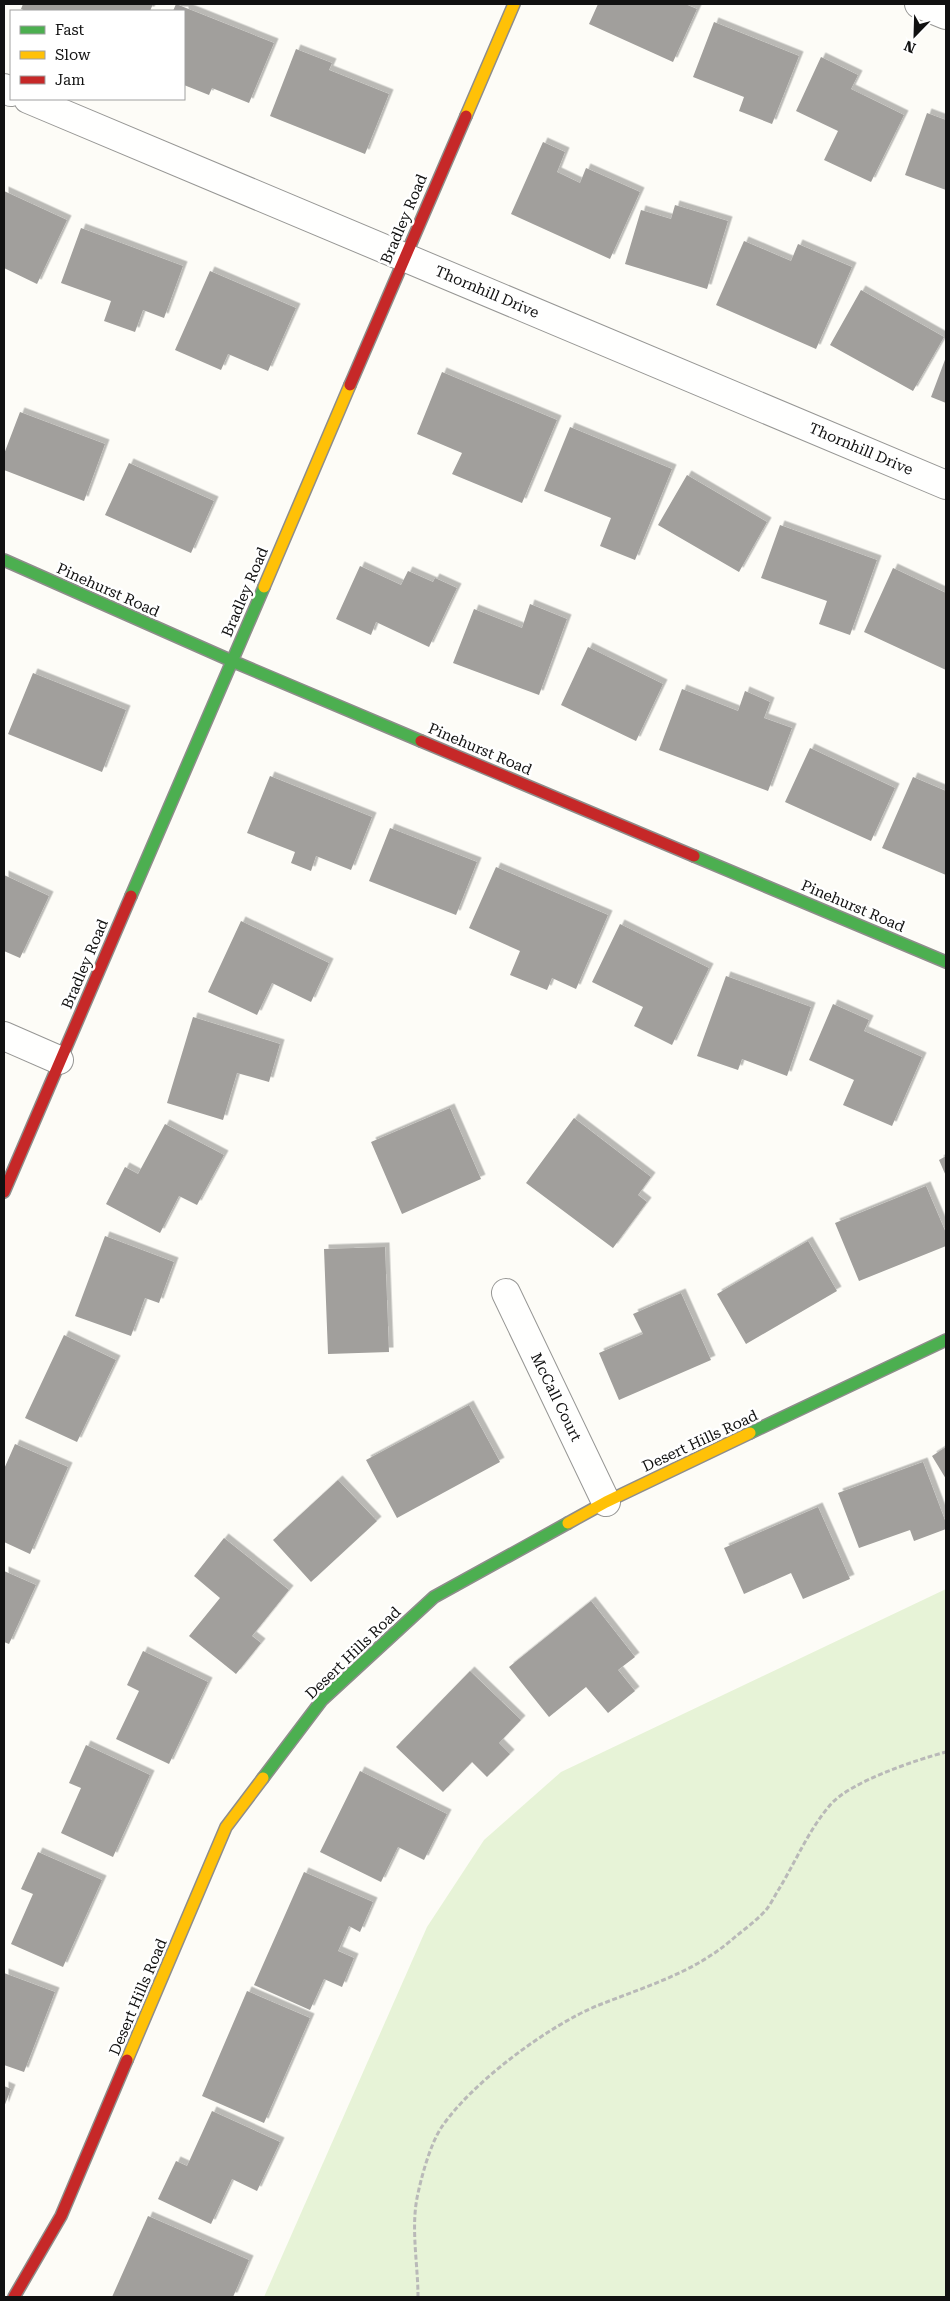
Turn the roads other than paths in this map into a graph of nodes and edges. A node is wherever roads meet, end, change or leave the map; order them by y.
1 (514, 4) edge
2 (919, 4) edge
3 (946, 15) edge
4 (30, 100) edge
5 (404, 258) junction
6 (946, 485) edge
7 (4, 560) edge
8 (232, 661) junction
9 (946, 962) edge
10 (4, 1036) edge
11 (59, 1060) junction
12 (4, 1192) edge
13 (506, 1293) dead end
14 (946, 1340) edge
15 (606, 1502) junction
16 (14, 2297) edge

1 - 5 street, Bradley Road
2 - 3 street
4 - 5 street, Thornhill Drive
5 - 6 street, Thornhill Drive
5 - 8 street, Bradley Road
7 - 8 street, Pinehurst Road
8 - 9 street, Pinehurst Road
8 - 11 street, Bradley Road
10 - 11 street
11 - 12 street, Bradley Road
13 - 15 street, McCall Court
14 - 15 street, Desert Hills Road
15 - 16 street, Desert Hills Road

